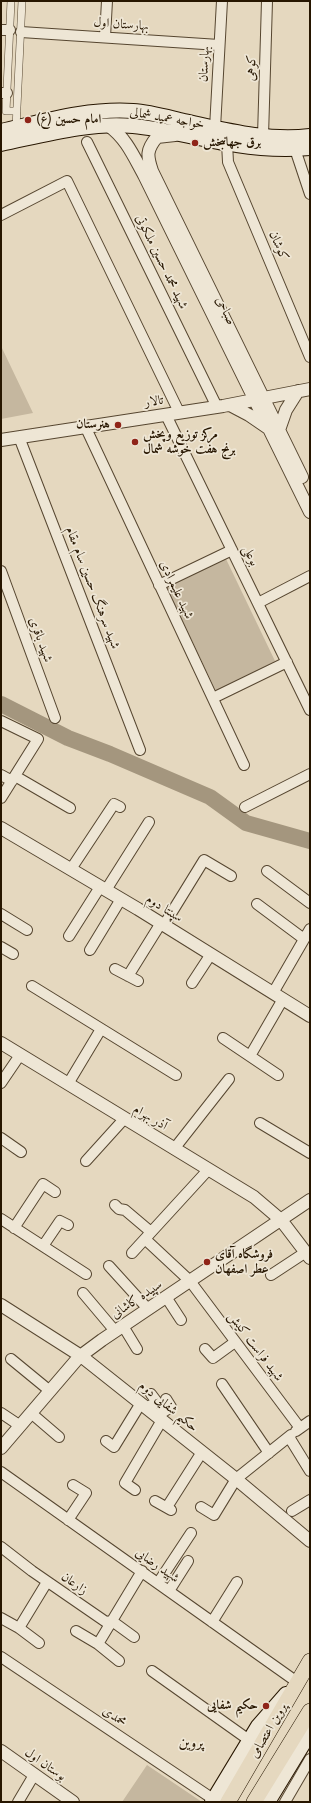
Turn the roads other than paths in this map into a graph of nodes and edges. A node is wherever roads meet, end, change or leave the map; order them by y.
1 (12, 1) edge
2 (22, 1) edge
3 (107, 1) edge
4 (222, 1) edge
5 (267, 1) edge
6 (6, 30) edge
7 (21, 32) junction
8 (105, 37) junction
9 (219, 45) junction
10 (4, 93) edge
11 (17, 111) junction
12 (109, 126) junction
13 (16, 128) junction
14 (215, 128) junction
15 (81, 129) junction
16 (1, 131) edge
17 (186, 134) junction
18 (263, 136) junction
19 (310, 136) edge
20 (88, 142) joint
21 (1, 144) edge
22 (227, 144) junction
23 (310, 148) edge
24 (295, 149) junction
25 (310, 194) edge
26 (162, 200) junction
27 (1, 215) edge
28 (310, 357) edge
29 (310, 389) edge
30 (298, 391) junction
31 (259, 399) junction
32 (230, 405) junction
33 (217, 407) junction
34 (179, 412) junction
35 (166, 415) junction
36 (85, 426) junction
37 (274, 429) junction
38 (19, 437) junction
39 (1, 440) edge
40 (310, 494) edge
41 (310, 512) edge
42 (232, 550) junction
43 (1, 571) edge
44 (310, 576) edge
45 (159, 585) junction
46 (258, 603) junction
47 (287, 662) junction
48 (213, 698) junction
49 (310, 710) edge
50 (55, 718) dead end
51 (1, 722) edge
52 (140, 750) dead end
53 (244, 765) dead end
54 (310, 774) edge
55 (1, 775) edge
56 (13, 779) junction
57 (1, 798) edge
58 (120, 807) dead end
59 (245, 807) dead end
60 (70, 808) dead end
61 (149, 822) dead end
62 (1, 828) edge
63 (71, 870) junction
64 (267, 871) dead end
65 (231, 876) dead end
66 (103, 888) junction
67 (121, 899) junction
68 (310, 903) edge
69 (257, 904) dead end
70 (1, 914) edge
71 (162, 924) junction
72 (310, 929) edge
73 (27, 930) dead end
74 (69, 936) dead end
75 (304, 939) junction
76 (1, 947) edge
77 (90, 950) dead end
78 (13, 954) dead end
79 (211, 954) junction
80 (116, 969) dead end
81 (128, 976) junction
82 (138, 981) dead end
83 (192, 983) dead end
84 (32, 986) dead end
85 (278, 996) junction
86 (310, 1016) edge
87 (101, 1029) junction
88 (223, 1038) dead end
89 (1, 1043) edge
90 (20, 1055) junction
91 (250, 1056) junction
92 (278, 1075) dead end
93 (176, 1076) dead end
94 (229, 1079) dead end
95 (1, 1083) edge
96 (68, 1084) junction
97 (124, 1118) junction
98 (260, 1123) dead end
99 (1, 1138) edge
100 (174, 1149) junction
101 (21, 1152) dead end
102 (310, 1153) edge
103 (86, 1160) dead end
104 (208, 1170) junction
105 (56, 1192) dead end
106 (310, 1200) edge
107 (114, 1205) dead end
108 (1, 1219) edge
109 (281, 1220) junction
110 (68, 1225) dead end
111 (14, 1228) junction
112 (148, 1236) junction
113 (43, 1246) junction
114 (132, 1253) dead end
115 (308, 1255) edge
116 (109, 1266) dead end
117 (86, 1274) dead end
118 (271, 1275) dead end
119 (190, 1281) junction
120 (83, 1293) dead end
121 (166, 1297) junction
122 (1, 1305) edge
123 (148, 1309) junction
124 (182, 1320) dead end
125 (119, 1329) junction
126 (235, 1342) junction
127 (137, 1349) dead end
128 (205, 1349) dead end
129 (81, 1356) junction
130 (11, 1359) dead end
131 (222, 1384) dead end
132 (50, 1391) junction
133 (151, 1394) dead end
134 (166, 1399) dead end
135 (144, 1405) junction
136 (1, 1413) edge
137 (31, 1413) junction
138 (160, 1418) junction
139 (310, 1421) edge
140 (19, 1426) junction
141 (294, 1433) junction
142 (59, 1438) dead end
143 (106, 1441) dead end
144 (1, 1448) edge
145 (202, 1452) junction
146 (269, 1452) junction
147 (310, 1471) edge
148 (1, 1472) edge
149 (236, 1479) junction
150 (73, 1485) dead end
151 (135, 1490) dead end
152 (310, 1500) edge
153 (155, 1501) dead end
154 (201, 1507) dead end
155 (292, 1511) dead end
156 (68, 1520) junction
157 (191, 1533) dead end
158 (310, 1541) edge
159 (1, 1547) edge
160 (188, 1561) dead end
161 (142, 1572) junction
162 (47, 1582) junction
163 (237, 1582) dead end
164 (158, 1583) junction
165 (169, 1591) junction
166 (1, 1618) edge
167 (112, 1621) junction
168 (212, 1622) junction
169 (19, 1628) junction
170 (76, 1631) dead end
171 (134, 1638) dead end
172 (39, 1643) dead end
173 (98, 1644) junction
174 (310, 1652) edge
175 (1, 1657) edge
176 (119, 1661) dead end
177 (152, 1671) dead end
178 (304, 1671) edge
179 (310, 1711) edge
180 (310, 1733) edge
181 (250, 1740) junction
182 (1, 1751) edge
183 (297, 1754) junction
184 (310, 1760) edge
185 (34, 1775) junction
186 (218, 1801) edge
187 (18, 1802) edge
188 (73, 1802) edge
189 (254, 1802) edge
190 (268, 1802) edge
191 (285, 1802) edge

1 - 6 street
2 - 7 street
3 - 8 street
4 - 9 street, بهارستان
5 - 18 street, کوهی
6 - 10 street
7 - 8 street, بهارستان اول
7 - 11 street
8 - 9 street, بهارستان اول
9 - 14 street, بهارستان
10 - 11 street
11 - 13 street
12 - 15 main road, خواجه عمید شمالی
12 - 17 main road, خواجه عمید شمالی
12 - 26 street, صباحی
13 - 14 main road, خواجه عمید شمالی
13 - 16 main road, خواجه عمید شمالی
14 - 18 main road, خواجه عمید شمالی
15 - 20 street, شهید محمد حسین ملکوتی
15 - 21 main road, خواجه عمید شمالی
17 - 22 main road, خواجه عمید شمالی
17 - 26 street, صباحی
18 - 19 main road, خواجه عمید شمالی
20 - 33 street, شهید محمد حسین ملکوتی
22 - 24 main road, خواجه عمید شمالی
22 - 28 street, کوشان
23 - 24 main road, خواجه عمید شمالی
24 - 25 street
26 - 31 street, صباحی
27 - 34 street
29 - 30 street, تالار
30 - 31 street, تالار
30 - 37 street
31 - 32 street, تالار
31 - 37 street, صباحی
32 - 33 street, تالار
32 - 37 street
33 - 34 street, تالار
34 - 35 street, تالار
35 - 36 street, تالار
35 - 42 street, بوعلی
36 - 38 street, تالار
36 - 45 street, شهید علیمرادی
37 - 40 street, صباحی
37 - 41 street, صباحی
38 - 39 street, تالار
38 - 52 street, شهید سرهنگ حسین سام مقام
42 - 45 street
42 - 46 street, بوعلی
43 - 50 street, شهید باقری
44 - 46 street
45 - 48 street, شهید علیمرادی
46 - 47 street, بوعلی
47 - 48 street
47 - 49 street, بوعلی
48 - 53 street, شهید علیمرادی
51 - 56 street
54 - 59 street
55 - 56 street
56 - 57 street
56 - 60 street
58 - 63 street
61 - 66 street
62 - 63 street, سپنتا دوم
63 - 66 street, سپنتا دوم
64 - 68 street
65 - 71 street
66 - 67 street, سپنتا دوم
66 - 74 street
67 - 71 street, سپنتا دوم
67 - 77 street
69 - 75 street
70 - 73 street
71 - 79 street, سپنتا دوم
71 - 81 street
72 - 75 street
75 - 85 street
76 - 78 street
79 - 83 street
79 - 85 street, سپنتا دوم
80 - 81 street
81 - 82 street
84 - 87 street
85 - 86 street, سپنتا دوم
85 - 91 street
87 - 93 street
87 - 96 street
88 - 91 street
89 - 90 street, آذر بهرام
90 - 95 street
90 - 96 street, آذر بهرام
91 - 92 street
94 - 100 street
96 - 97 street, آذر بهرام
97 - 100 street, آذر بهرام
97 - 103 street
98 - 102 street
99 - 101 street
100 - 104 street, آذر بهرام
104 - 109 street, آذر بهرام
104 - 112 street
105 - 111 street
106 - 109 street, سپیده کاشانی
107 - 112 street, شهید فراست کیش
108 - 111 street
109 - 115 street, آذر بهرام
109 - 119 street, سپیده کاشانی
110 - 113 street
111 - 113 street
112 - 114 street
112 - 119 street, شهید فراست کیش
113 - 117 street
115 - 118 street
116 - 123 street
119 - 121 street, سپیده کاشانی
119 - 126 street, شهید فراست کیش
120 - 125 street
121 - 123 street, سپیده کاشانی
121 - 124 street
122 - 129 street, حکیم شفایی دوم
123 - 125 street, سپیده کاشانی
125 - 127 street
125 - 129 street, سپیده کاشانی
126 - 128 street
126 - 141 street, شهید فراست کیش
129 - 132 street, سپیده کاشانی
129 - 135 street, حکیم شفایی دوم
130 - 132 street
131 - 146 street
132 - 137 street, سپیده کاشانی
133 - 135 street
134 - 138 street
135 - 138 street, حکیم شفایی دوم
135 - 143 street
136 - 140 street
137 - 140 street, سپیده کاشانی
137 - 142 street
138 - 145 street, حکیم شفایی دوم
138 - 151 street
139 - 141 street
140 - 144 street, سپیده کاشانی
141 - 146 street
141 - 147 street, شهید فراست کیش
145 - 149 street, حکیم شفایی دوم
145 - 153 street
146 - 149 street
148 - 156 street, شهید رضایی
149 - 154 street
149 - 158 street, حکیم شفایی دوم
150 - 156 street
152 - 155 street
156 - 161 street, شهید رضایی
157 - 164 street
159 - 162 street, زارعان
160 - 165 street
161 - 164 street, شهید رضایی
161 - 167 street
162 - 167 street, زارعان
162 - 169 street
163 - 168 street
164 - 165 street, شهید رضایی
165 - 168 street, شهید رضایی
166 - 169 street
167 - 171 street, زارعان
167 - 173 street
168 - 178 street, شهید رضایی
169 - 172 street
170 - 173 street
173 - 176 street
174 - 178 street
175 - 186 street, محمدی
177 - 181 street
178 - 181 main road
178 - 186 main road, پروین اعتصامی
179 - 189 main road, پروین اعتصامی
180 - 183 main road
181 - 186 main road
182 - 185 street, بوستان اول
183 - 184 street
183 - 190 main road
184 - 191 street
185 - 187 street
185 - 188 street, بوستان اول

